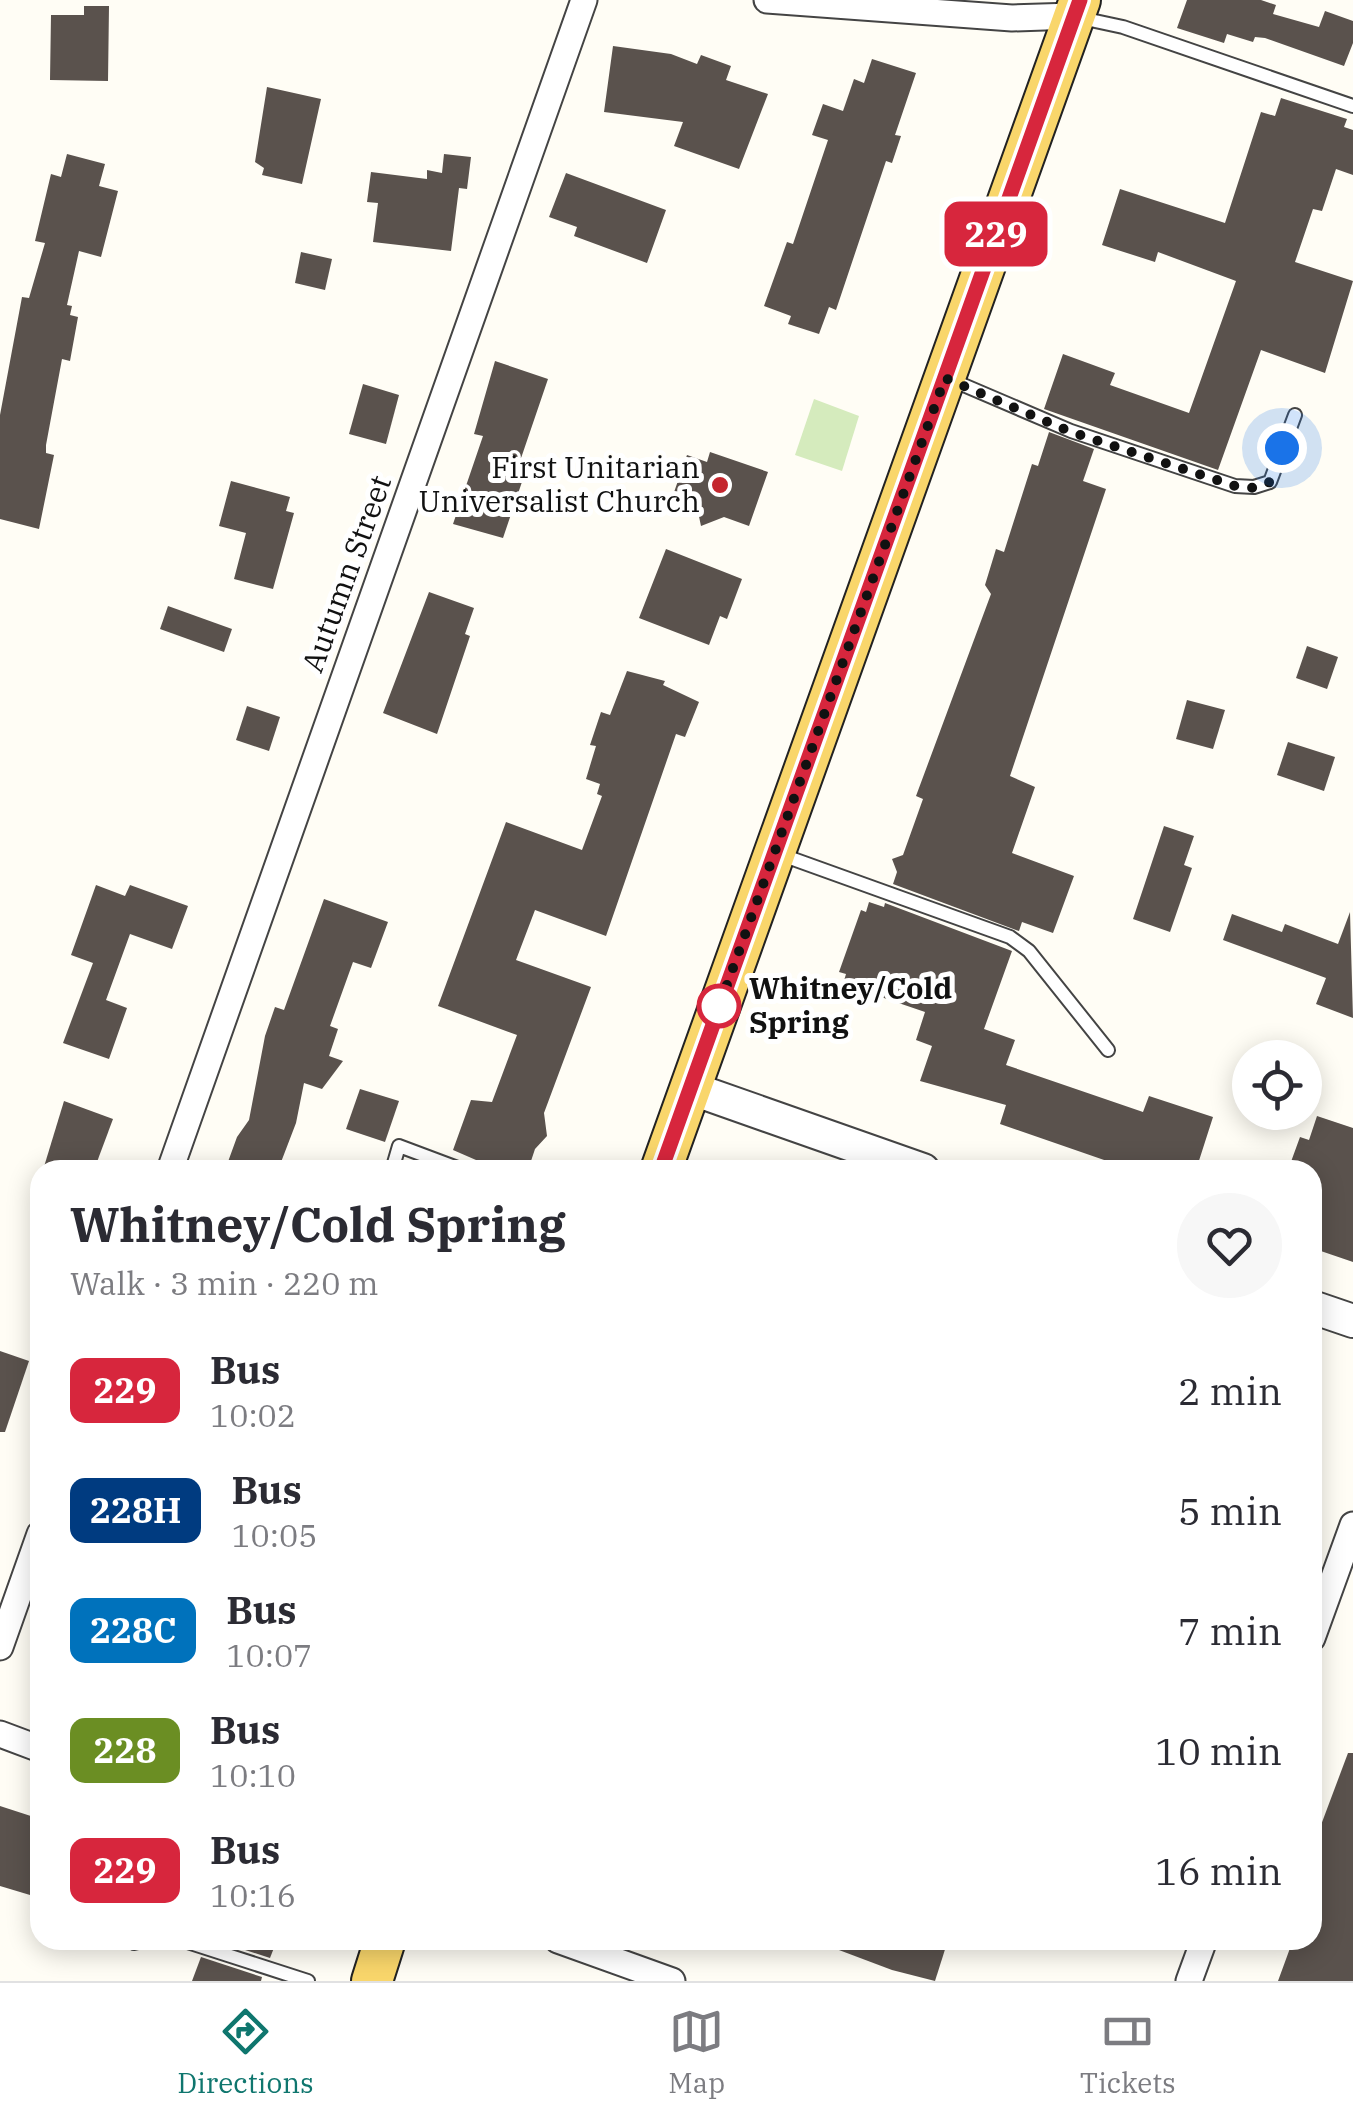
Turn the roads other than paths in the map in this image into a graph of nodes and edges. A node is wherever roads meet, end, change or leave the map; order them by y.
1 (584, 0) edge
2 (766, 0) edge
3 (1077, 8) edge
4 (1353, 106) edge
5 (945, 378) junction
6 (1295, 415) dead end
7 (774, 852) junction
8 (1108, 1050) dead end
9 (690, 1088) junction
10 (174, 1160) edge
11 (395, 1160) edge
12 (436, 1160) edge
13 (665, 1160) edge
14 (895, 1160) edge
15 (1322, 1310) edge
16 (1353, 1321) edge
17 (1353, 1525) edge
18 (30, 1562) edge
19 (1322, 1610) edge
20 (0, 1647) edge
21 (0, 1734) edge
22 (30, 1745) edge
23 (212, 1950) edge
24 (382, 1950) edge
25 (586, 1950) edge
26 (1200, 1950) edge
27 (308, 1981) edge
28 (372, 1981) edge
29 (672, 1981) edge
30 (1189, 1981) edge

1 - 10 street, Autumn Street
2 - 3 street
3 - 4 lane
3 - 5 main road
5 - 6 lane
5 - 7 main road
7 - 8 lane
7 - 9 main road
9 - 13 main road
9 - 14 street
11 - 12 lane
15 - 16 street
17 - 19 street
18 - 20 street
21 - 22 street
23 - 27 lane
24 - 28 main road
25 - 29 street
26 - 30 street

